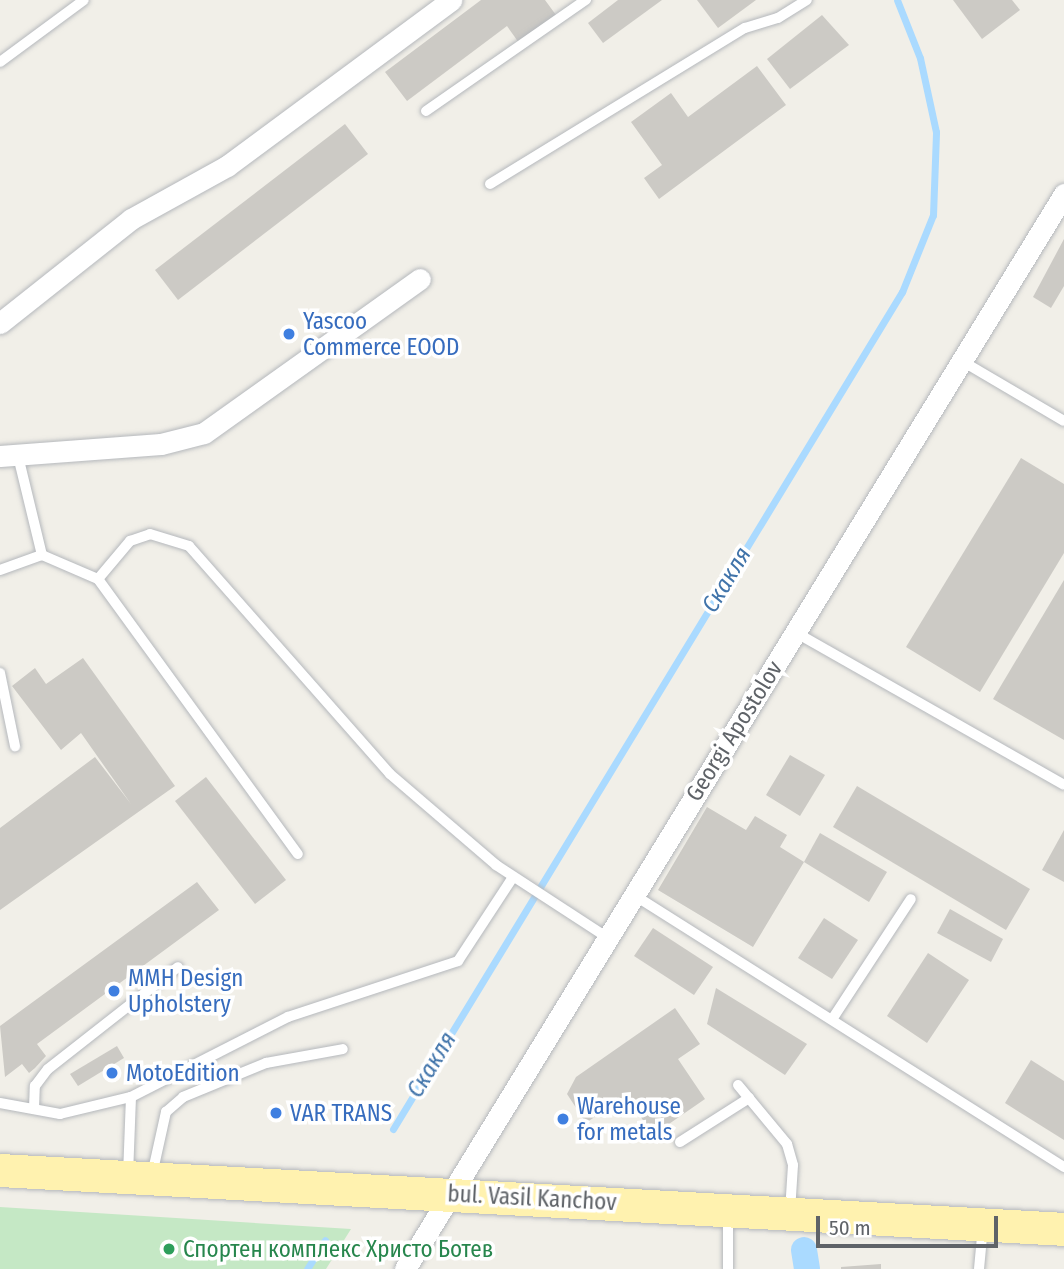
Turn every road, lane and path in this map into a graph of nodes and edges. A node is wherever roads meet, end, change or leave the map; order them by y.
1 (84, 0) edge
2 (451, 0) edge
3 (586, 0) edge
4 (807, 0) edge
5 (0, 62) edge
6 (425, 111) dead end
7 (490, 184) dead end
8 (1063, 199) edge
9 (420, 279) dead end
10 (0, 323) edge
11 (962, 361) junction
12 (1064, 421) edge
13 (9, 456) edge
14 (42, 555) junction
15 (0, 570) edge
16 (98, 579) junction
17 (795, 632) junction
18 (0, 673) edge
19 (15, 746) dead end
20 (1064, 785) edge
21 (298, 854) dead end
22 (513, 877) junction
23 (634, 895) junction
24 (911, 899) dead end
25 (608, 938) junction
26 (178, 967) dead end
27 (833, 1018) junction
28 (343, 1049) dead end
29 (738, 1086) dead end
30 (131, 1097) junction
31 (748, 1098) junction
32 (0, 1103) edge
33 (34, 1108) junction
34 (681, 1142) dead end
35 (1064, 1167) edge
36 (0, 1170) edge
37 (139, 1177) junction
38 (451, 1193) junction
39 (728, 1210) junction
40 (790, 1213) junction
41 (983, 1224) junction
42 (1064, 1229) edge
43 (405, 1269) edge
44 (728, 1269) edge
45 (979, 1269) edge

1 - 5 lane
2 - 10 street
3 - 6 lane
4 - 7 lane
8 - 11 street, Georgi Apostolov
9 - 13 street
11 - 12 lane
11 - 17 street, Georgi Apostolov
13 - 14 lane
14 - 15 lane
14 - 16 lane
16 - 21 lane
16 - 22 lane
17 - 20 lane
17 - 23 street, Georgi Apostolov
18 - 19 lane
22 - 25 lane
22 - 30 lane
23 - 25 street, Georgi Apostolov
23 - 27 lane
24 - 27 lane
25 - 38 street, Georgi Apostolov
26 - 33 lane
27 - 35 lane
28 - 37 lane
29 - 31 lane
30 - 33 lane
30 - 37 lane
31 - 34 lane
31 - 40 lane
32 - 33 lane
36 - 37 main road, bul. Vasil Kanchov
37 - 38 main road, bul. Vasil Kanchov
38 - 39 main road, bul. Vasil Kanchov
38 - 43 street, Georgi Apostolov
39 - 40 main road, bul. Vasil Kanchov
39 - 44 lane
40 - 41 main road, bul. Vasil Kanchov
41 - 42 main road, bul. Vasil Kanchov
41 - 45 lane

